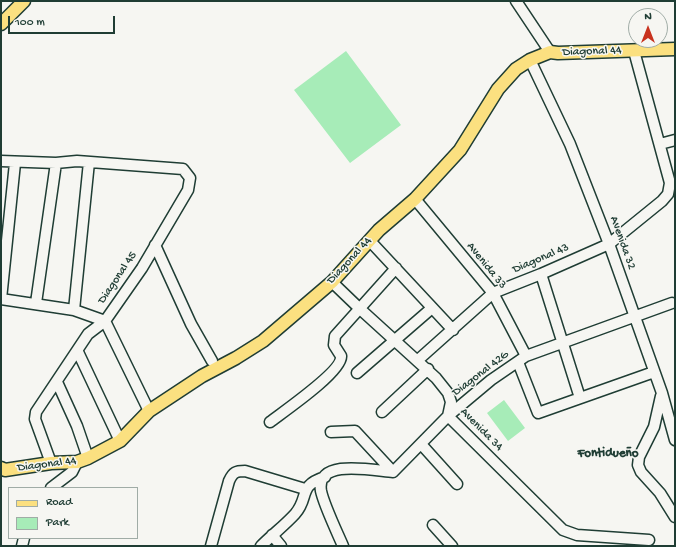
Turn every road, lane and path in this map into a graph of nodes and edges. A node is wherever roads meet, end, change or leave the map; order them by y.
1 (24, 1) edge
2 (516, 1) edge
3 (1, 24) edge
4 (675, 49) edge
5 (634, 51) junction
6 (550, 52) junction
7 (530, 60) junction
8 (675, 140) edge
9 (660, 144) junction
10 (1, 161) edge
11 (89, 162) junction
12 (15, 163) junction
13 (56, 163) junction
14 (415, 199) junction
15 (370, 240) junction
16 (609, 244) junction
17 (155, 245) junction
18 (396, 268) junction
19 (541, 274) junction
20 (332, 282) junction
21 (493, 292) junction
22 (1, 299) edge
23 (36, 303) junction
24 (672, 303) dead end
25 (359, 308) junction
26 (432, 308) junction
27 (74, 310) junction
28 (634, 317) junction
29 (105, 320) junction
30 (453, 330) junction
31 (394, 340) junction
32 (562, 342) junction
33 (78, 352) junction
34 (522, 359) junction
35 (418, 360) junction
36 (212, 361) dead end
37 (428, 369) junction
38 (654, 372) junction
39 (357, 373) dead end
40 (57, 382) junction
41 (662, 393) junction
42 (580, 398) junction
43 (149, 410) junction
44 (382, 412) dead end
45 (448, 416) junction
46 (270, 422) dead end
47 (331, 432) dead end
48 (675, 440) edge
49 (120, 441) junction
50 (421, 444) junction
51 (83, 460) junction
52 (51, 464) junction
53 (1, 468) edge
54 (393, 472) junction
55 (325, 477) junction
56 (457, 484) dead end
57 (52, 487) edge
58 (305, 489) junction
59 (675, 517) edge
60 (433, 525) dead end
61 (272, 535) junction
62 (580, 535) junction
63 (650, 540) dead end
64 (212, 546) edge
65 (261, 546) edge
66 (281, 546) edge
67 (343, 546) edge
68 (452, 546) edge
69 (577, 546) edge

1 - 3 main road
2 - 6 street
4 - 5 main road, Diagonal 44
5 - 6 main road, Diagonal 44
5 - 9 street
6 - 7 main road, Diagonal 44
7 - 14 main road, Diagonal 44
7 - 16 street, Avenida 32
8 - 9 street
9 - 16 street, Diagonal 43
10 - 12 street
11 - 13 street
11 - 17 street, Diagonal 45
11 - 27 street
12 - 13 street
12 - 22 street
13 - 23 street
14 - 15 main road, Diagonal 44
14 - 21 street, Avenida 33
15 - 18 street
15 - 20 main road, Diagonal 44
16 - 19 street, Diagonal 43
16 - 28 street, Avenida 32
17 - 29 street, Diagonal 45
17 - 36 street
18 - 25 street
18 - 26 street
19 - 21 street, Diagonal 43
19 - 32 street
20 - 25 street, Avenida 34
20 - 43 main road, Diagonal 44
21 - 30 street, Diagonal 43
21 - 34 street, Avenida 33
22 - 23 street, Diagonal 45
23 - 27 street, Diagonal 45
24 - 28 street, Diagonal 42G
25 - 31 street, Avenida 34
25 - 46 street
26 - 30 street
26 - 31 street
27 - 29 street, Diagonal 45
28 - 32 street, Diagonal 42G
28 - 38 street, Avenida 32
29 - 33 street
29 - 43 street
30 - 35 street, Diagonal 43
31 - 35 street, Avenida 34
31 - 39 street
32 - 34 street, Diagonal 42G
32 - 42 street
33 - 40 street
33 - 49 street
34 - 42 street, Avenida 33
34 - 45 street, Diagonal 42G
35 - 37 street, Avenida 34
37 - 44 street
37 - 45 street, Avenida 34
38 - 41 street, Avenida 32
38 - 42 street
40 - 51 street
40 - 52 street
41 - 48 street, Avenida 32
41 - 59 street
43 - 49 main road, Diagonal 44
45 - 50 street, Diagonal 42G
45 - 62 street, Avenida 34
47 - 54 street
49 - 51 main road, Diagonal 44
50 - 54 street, Diagonal 42G
50 - 56 street
51 - 52 main road, Diagonal 44
51 - 57 street
52 - 53 main road, Diagonal 44
54 - 55 street
55 - 58 street
55 - 67 street
58 - 61 street
58 - 64 street
60 - 68 street
61 - 65 street
61 - 66 street
62 - 63 street, Avenida 34
62 - 69 street

